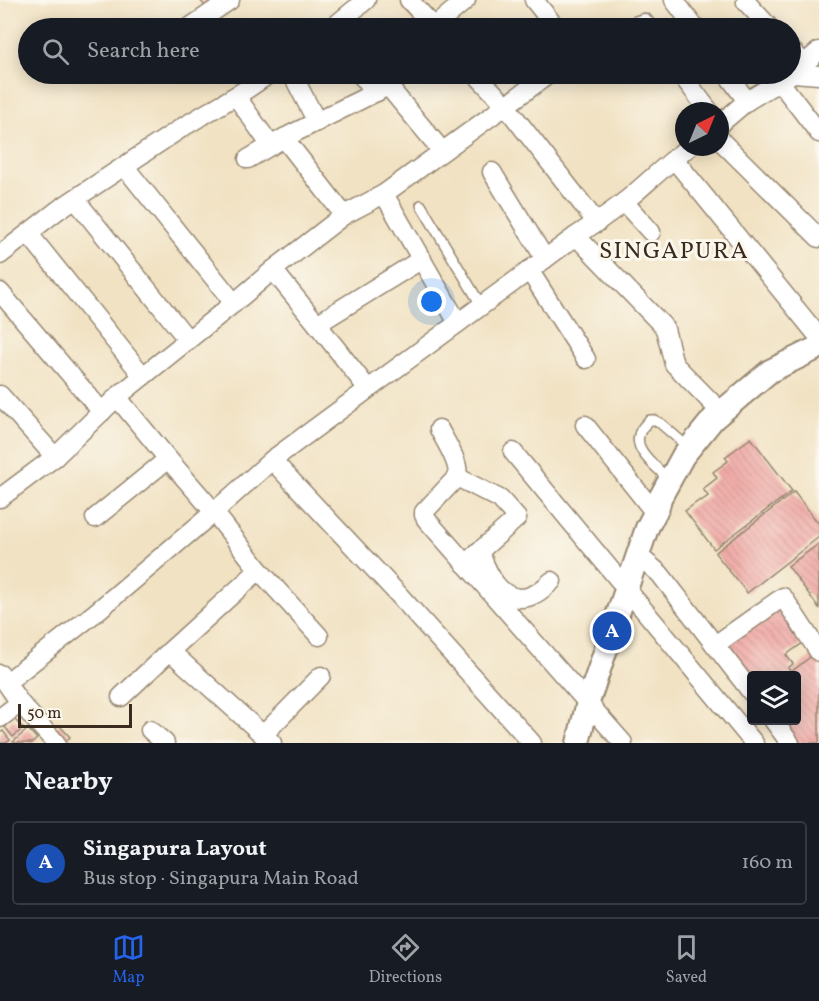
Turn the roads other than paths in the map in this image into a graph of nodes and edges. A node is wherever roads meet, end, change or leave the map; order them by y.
1 (230, 0) edge
2 (366, 0) edge
3 (409, 0) edge
4 (466, 0) edge
5 (534, 0) edge
6 (674, 0) edge
7 (747, 0) edge
8 (204, 18) edge
9 (344, 18) edge
10 (425, 18) edge
11 (445, 18) edge
12 (548, 18) edge
13 (688, 18) edge
14 (760, 18) edge
15 (819, 51) edge
16 (801, 71) edge
17 (801, 79) edge
18 (254, 84) edge
19 (297, 84) edge
20 (375, 84) edge
21 (389, 84) edge
22 (485, 84) edge
23 (535, 84) edge
24 (688, 84) edge
25 (734, 84) edge
26 (779, 84) edge
27 (382, 89) junction
28 (236, 96) junction
29 (747, 101) junction
30 (701, 102) edge
31 (505, 105) junction
32 (729, 116) edge
33 (317, 122) junction
34 (819, 133) edge
35 (278, 142) junction
36 (729, 149) edge
37 (442, 151) junction
38 (678, 156) edge
39 (248, 159) dead end
40 (674, 159) junction
41 (125, 166) junction
42 (492, 172) dead end
43 (384, 194) junction
44 (75, 199) junction
45 (624, 202) junction
46 (421, 205) dead end
47 (344, 216) junction
48 (597, 223) junction
49 (651, 232) dead end
50 (28, 233) junction
51 (576, 236) junction
52 (818, 236) edge
53 (0, 255) edge
54 (545, 259) junction
55 (422, 260) junction
56 (273, 270) junction
57 (529, 270) junction
58 (0, 292) edge
59 (234, 303) junction
60 (481, 305) junction
61 (458, 322) junction
62 (317, 324) junction
63 (188, 340) junction
64 (818, 347) edge
65 (586, 359) dead end
66 (143, 376) junction
67 (368, 389) junction
68 (0, 395) edge
69 (117, 397) junction
70 (102, 412) junction
71 (721, 412) junction
72 (585, 425) dead end
73 (439, 429) dead end
74 (690, 448) junction
75 (513, 452) dead end
76 (55, 457) junction
77 (168, 459) junction
78 (272, 460) junction
79 (457, 477) junction
80 (670, 481) junction
81 (0, 498) edge
82 (214, 512) junction
83 (655, 513) junction
84 (94, 518) dead end
85 (479, 551) junction
86 (638, 555) junction
87 (465, 564) junction
88 (259, 570) junction
89 (552, 581) dead end
90 (627, 588) junction
91 (319, 636) dead end
92 (715, 645) junction
93 (170, 651) junction
94 (819, 652) edge
95 (321, 676) dead end
96 (3, 678) edge
97 (747, 687) edge
98 (121, 697) dead end
99 (588, 702) junction
100 (20, 703) junction
101 (0, 718) edge
102 (777, 725) edge
103 (150, 730) dead end
104 (267, 739) edge
105 (56, 743) edge
106 (165, 743) edge
107 (532, 743) edge
108 (578, 743) edge
109 (623, 743) edge
110 (754, 743) edge
111 (790, 743) edge

1 - 8 street
2 - 9 street
3 - 10 street
4 - 11 street
5 - 12 street
6 - 13 street
7 - 14 street
15 - 16 street
17 - 34 street
18 - 28 street
19 - 33 street
20 - 27 street
21 - 27 street
22 - 31 street
23 - 31 street
24 - 30 street
25 - 29 street
26 - 29 street
27 - 33 street
27 - 37 street
28 - 35 street
28 - 41 street
29 - 32 street
31 - 37 street
31 - 48 street
33 - 35 street
35 - 39 street
35 - 47 street
36 - 52 street
37 - 43 street
38 - 40 street
40 - 45 street
40 - 64 street
41 - 44 street
41 - 59 street
42 - 54 street
43 - 47 street
43 - 55 street
44 - 50 street
44 - 63 street
45 - 48 street
45 - 49 street
46 - 60 lane
47 - 56 street
48 - 51 street
50 - 53 street
50 - 66 street
51 - 54 street
51 - 71 street
54 - 57 street
55 - 61 street
55 - 62 street
56 - 59 street
56 - 62 street
57 - 60 street
57 - 65 street
58 - 70 street
59 - 63 street
60 - 61 street
61 - 67 street
62 - 67 street
63 - 66 street
64 - 71 street
66 - 69 street
67 - 78 street
68 - 76 street
69 - 70 street
69 - 77 street
70 - 76 street
71 - 74 street
72 - 83 street
73 - 79 street
74 - 80 street
74 - 80 lane
75 - 90 street
76 - 81 street
77 - 82 street
77 - 84 street
78 - 82 street
78 - 107 street
79 - 85 street
79 - 87 street
80 - 83 street
82 - 88 street
82 - 96 street
83 - 86 street
85 - 87 street
85 - 89 street
86 - 90 street
86 - 92 street
87 - 99 street
88 - 91 street
88 - 93 street
90 - 99 street
90 - 110 street
92 - 94 street
92 - 97 street
93 - 98 street
93 - 104 street
95 - 104 street
96 - 100 street
99 - 108 street
99 - 109 street
100 - 101 street
100 - 105 street
102 - 111 street
103 - 106 street

